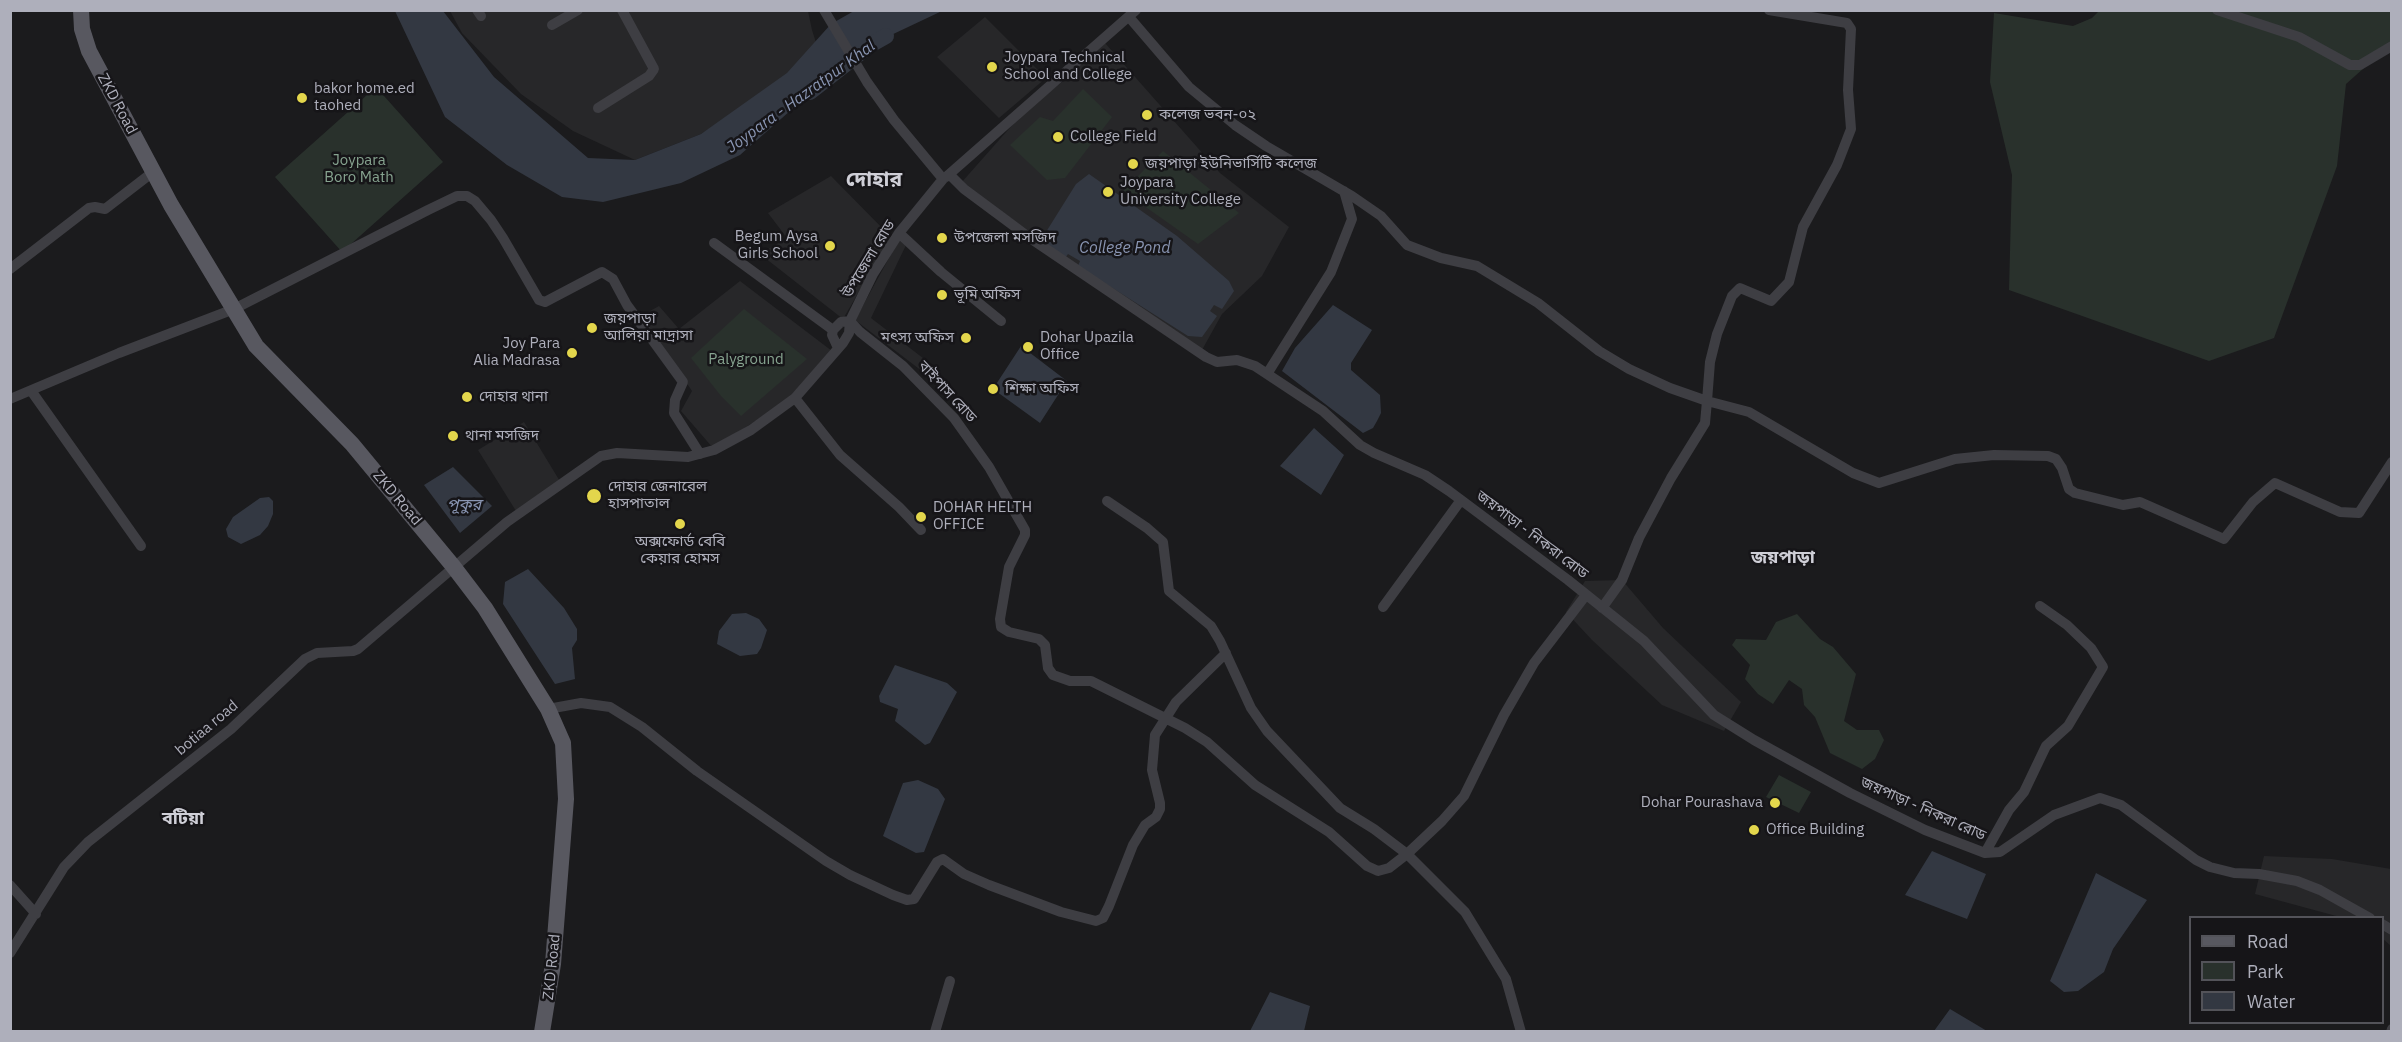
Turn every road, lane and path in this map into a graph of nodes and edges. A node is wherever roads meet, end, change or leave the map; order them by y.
1 (81, 10) edge
2 (578, 10) edge
3 (622, 10) edge
4 (1769, 10) edge
5 (2217, 10) edge
6 (825, 12) edge
7 (1132, 14) edge
8 (552, 25) dead end
9 (2391, 46) edge
10 (598, 108) dead end
11 (153, 172) junction
12 (947, 177) junction
13 (1344, 191) junction
14 (899, 233) junction
15 (714, 243) dead end
16 (10, 269) edge
17 (234, 309) junction
18 (850, 321) junction
19 (1001, 321) dead end
20 (833, 330) junction
21 (837, 348) junction
22 (1267, 374) junction
23 (33, 392) junction
24 (795, 398) junction
25 (10, 399) edge
26 (1707, 400) junction
27 (700, 454) junction
28 (2391, 462) edge
29 (1461, 500) junction
30 (1107, 501) dead end
31 (921, 530) dead end
32 (141, 546) dead end
33 (453, 566) junction
34 (1586, 595) junction
35 (2040, 606) dead end
36 (1383, 607) dead end
37 (1602, 608) junction
38 (1226, 653) junction
39 (548, 709) junction
40 (1164, 718) junction
41 (1407, 854) junction
42 (1985, 854) junction
43 (10, 885) edge
44 (36, 914) junction
45 (2366, 916) edge
46 (10, 953) edge
47 (950, 981) dead end
48 (542, 1032) edge
49 (935, 1032) edge
50 (1521, 1032) edge

1 - 11 main road, ZKD Road
2 - 8 street
3 - 10 street
4 - 26 street
5 - 9 street
6 - 12 street
7 - 12 street, উপজেলা রোড
7 - 13 street
11 - 16 street
11 - 17 main road, ZKD Road
12 - 14 street, উপজেলা রোড
12 - 22 street, জয়পাড়া - নিকরা রোড
13 - 22 street
13 - 26 street
14 - 18 street, উপজেলা রোড
14 - 19 street
15 - 20 street
17 - 23 street
17 - 27 street
17 - 33 main road, ZKD Road
18 - 20 street
18 - 21 street, উপজেলা রোড
18 - 40 street, বাইপাস রোড
20 - 21 street
21 - 24 street, উপজেলা রোড
22 - 29 street, জয়পাড়া - নিকরা রোড
23 - 25 street
23 - 32 street
24 - 27 street, উপজেলা রোড
24 - 31 street
26 - 28 street
26 - 37 street
27 - 33 street, উপজেলা রোড
29 - 34 street, জয়পাড়া - নিকরা রোড
29 - 36 street
30 - 38 street
33 - 39 main road, ZKD Road
33 - 44 street, botiaa road
34 - 37 street, জয়পাড়া - নিকরা রোড
34 - 41 street
35 - 42 street
37 - 42 street, জয়পাড়া - নিকরা রোড
38 - 40 street
38 - 41 street
39 - 40 street
39 - 48 main road, ZKD Road
40 - 41 street
41 - 50 street
42 - 45 street, জয়পাড়া - নিকরা রোড
43 - 44 street
44 - 46 street, botiaa road
47 - 49 street

